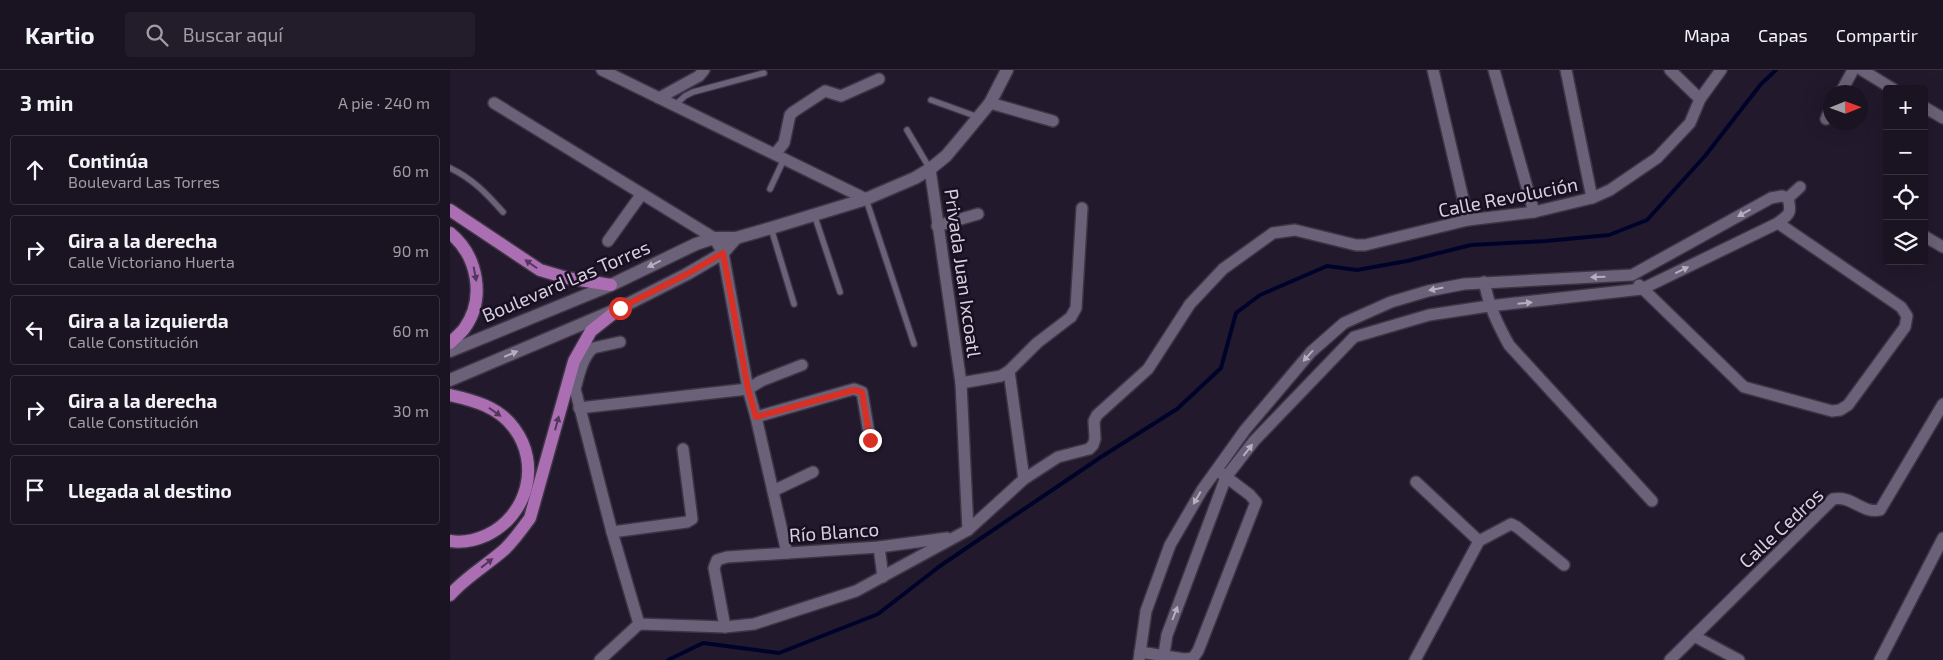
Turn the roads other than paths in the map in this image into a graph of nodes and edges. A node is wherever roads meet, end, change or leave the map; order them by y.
1 (602, 70) edge
2 (704, 70) edge
3 (1007, 70) edge
4 (1433, 70) edge
5 (1494, 70) edge
6 (1566, 70) edge
7 (1670, 70) edge
8 (1721, 70) edge
9 (1853, 70) edge
10 (1869, 72) edge
11 (764, 73) dead end
12 (879, 78) dead end
13 (1844, 85) edge
14 (1887, 85) edge
15 (659, 98) junction
16 (1700, 99) junction
17 (931, 100) dead end
18 (494, 103) dead end
19 (990, 103) junction
20 (675, 105) junction
21 (1928, 114) edge
22 (978, 117) junction
23 (1943, 118) edge
24 (1053, 121) dead end
25 (907, 130) dead end
26 (779, 156) junction
27 (450, 168) edge
28 (930, 169) junction
29 (1800, 188) dead end
30 (770, 189) dead end
31 (641, 195) junction
32 (1592, 198) junction
33 (1788, 198) junction
34 (866, 199) junction
35 (1082, 208) dead end
36 (450, 210) edge
37 (503, 212) dead end
38 (1534, 212) junction
39 (814, 214) junction
40 (978, 214) dead end
41 (1468, 220) junction
42 (1778, 223) junction
43 (937, 226) junction
44 (771, 228) junction
45 (450, 233) edge
46 (714, 238) junction
47 (736, 238) junction
48 (1928, 238) edge
49 (608, 241) dead end
50 (1943, 247) edge
51 (723, 253) junction
52 (1632, 275) junction
53 (1484, 282) junction
54 (612, 285) junction
55 (1642, 289) junction
56 (840, 292) dead end
57 (794, 304) dead end
58 (1489, 306) junction
59 (620, 308) junction
60 (620, 342) dead end
61 (450, 343) edge
62 (914, 344) dead end
63 (450, 351) edge
64 (802, 365) dead end
65 (1009, 371) junction
66 (450, 380) edge
67 (961, 382) junction
68 (748, 389) junction
69 (450, 395) edge
70 (1943, 404) edge
71 (579, 408) junction
72 (756, 417) junction
73 (870, 440) dead end
74 (682, 449) dead end
75 (1216, 469) junction
76 (813, 472) dead end
77 (1226, 477) junction
78 (1024, 479) junction
79 (1416, 482) dead end
80 (773, 492) junction
81 (1652, 501) dead end
82 (968, 530) junction
83 (612, 532) junction
84 (954, 537) junction
85 (1943, 538) edge
86 (450, 541) edge
87 (1479, 541) junction
88 (879, 547) junction
89 (787, 553) junction
90 (1564, 565) dead end
91 (883, 577) junction
92 (450, 595) edge
93 (639, 624) junction
94 (725, 627) junction
95 (1694, 636) junction
96 (1139, 656) edge
97 (1163, 658) edge
98 (600, 660) edge
99 (1415, 660) edge
100 (1670, 660) edge
101 (1739, 660) edge
102 (1880, 660) edge

1 - 15 street
2 - 15 street
3 - 19 street, Boulevard Las Torres
4 - 41 street
5 - 38 street
6 - 32 street
7 - 16 street
8 - 16 street, Calle Revolución
9 - 13 street
10 - 14 street
11 - 20 lane
12 - 26 street
15 - 20 street
16 - 32 street, Calle Revolución
17 - 22 lane
18 - 31 street
19 - 22 street, Boulevard Las Torres
19 - 24 street
20 - 26 street
21 - 23 street
22 - 28 street, Boulevard Las Torres
25 - 28 lane
26 - 30 lane
26 - 34 street
27 - 37 lane
28 - 34 street, Boulevard Las Torres
28 - 43 street, Privada Juan Ixcoatl
29 - 33 street
31 - 46 street
31 - 49 street
32 - 38 street, Calle Revolución
33 - 42 street
33 -> 52 street
34 - 39 street, Boulevard Las Torres
34 - 62 lane
35 - 65 street, Privada Juan Ixcoatl
54 -> 36 main road
38 - 41 street, Calle Revolución
39 - 44 street, Boulevard Las Torres
39 - 56 lane
40 - 43 street
41 - 78 street, Calle Revolución
55 -> 42 street
42 - 55 street
43 - 67 street, Privada Juan Ixcoatl
44 - 47 street, Boulevard Las Torres
44 - 57 lane
45 -> 61 main road
46 - 47 street, Boulevard Las Torres
46 - 51 street
46 -> 54 street, Boulevard Las Torres
47 - 51 street
48 - 50 street
51 - 59 street
51 - 68 street
52 -> 53 street
52 - 55 street
53 - 58 street
53 -> 75 street
54 - 63 street, Boulevard Las Torres
58 -> 55 street
77 -> 58 street
58 - 81 street
66 -> 59 street
92 -> 59 main road
60 - 71 street
64 - 68 street
65 - 67 street, Privada Juan Ixcoatl
65 - 78 street
67 - 82 street, Privada Juan Ixcoatl
68 - 71 street
68 - 72 street
69 -> 86 main road
70 - 95 street, Calle Cedros
71 - 83 street
72 - 73 street
72 - 80 street
74 - 83 street
75 - 77 street
75 -> 96 street
76 - 80 street
97 -> 77 street
77 - 97 street
78 - 82 street
79 - 87 street
80 - 89 street
82 - 84 street
83 - 93 street
84 - 88 street, Río Blanco
84 - 91 street
85 - 102 street
87 - 90 street
87 - 99 street
88 - 89 street, Río Blanco
88 - 91 street
89 - 94 street, Río Blanco
91 - 94 street
93 - 94 street
93 - 98 street
95 - 100 street, Calle Cedros
95 - 101 street
96 - 97 street

